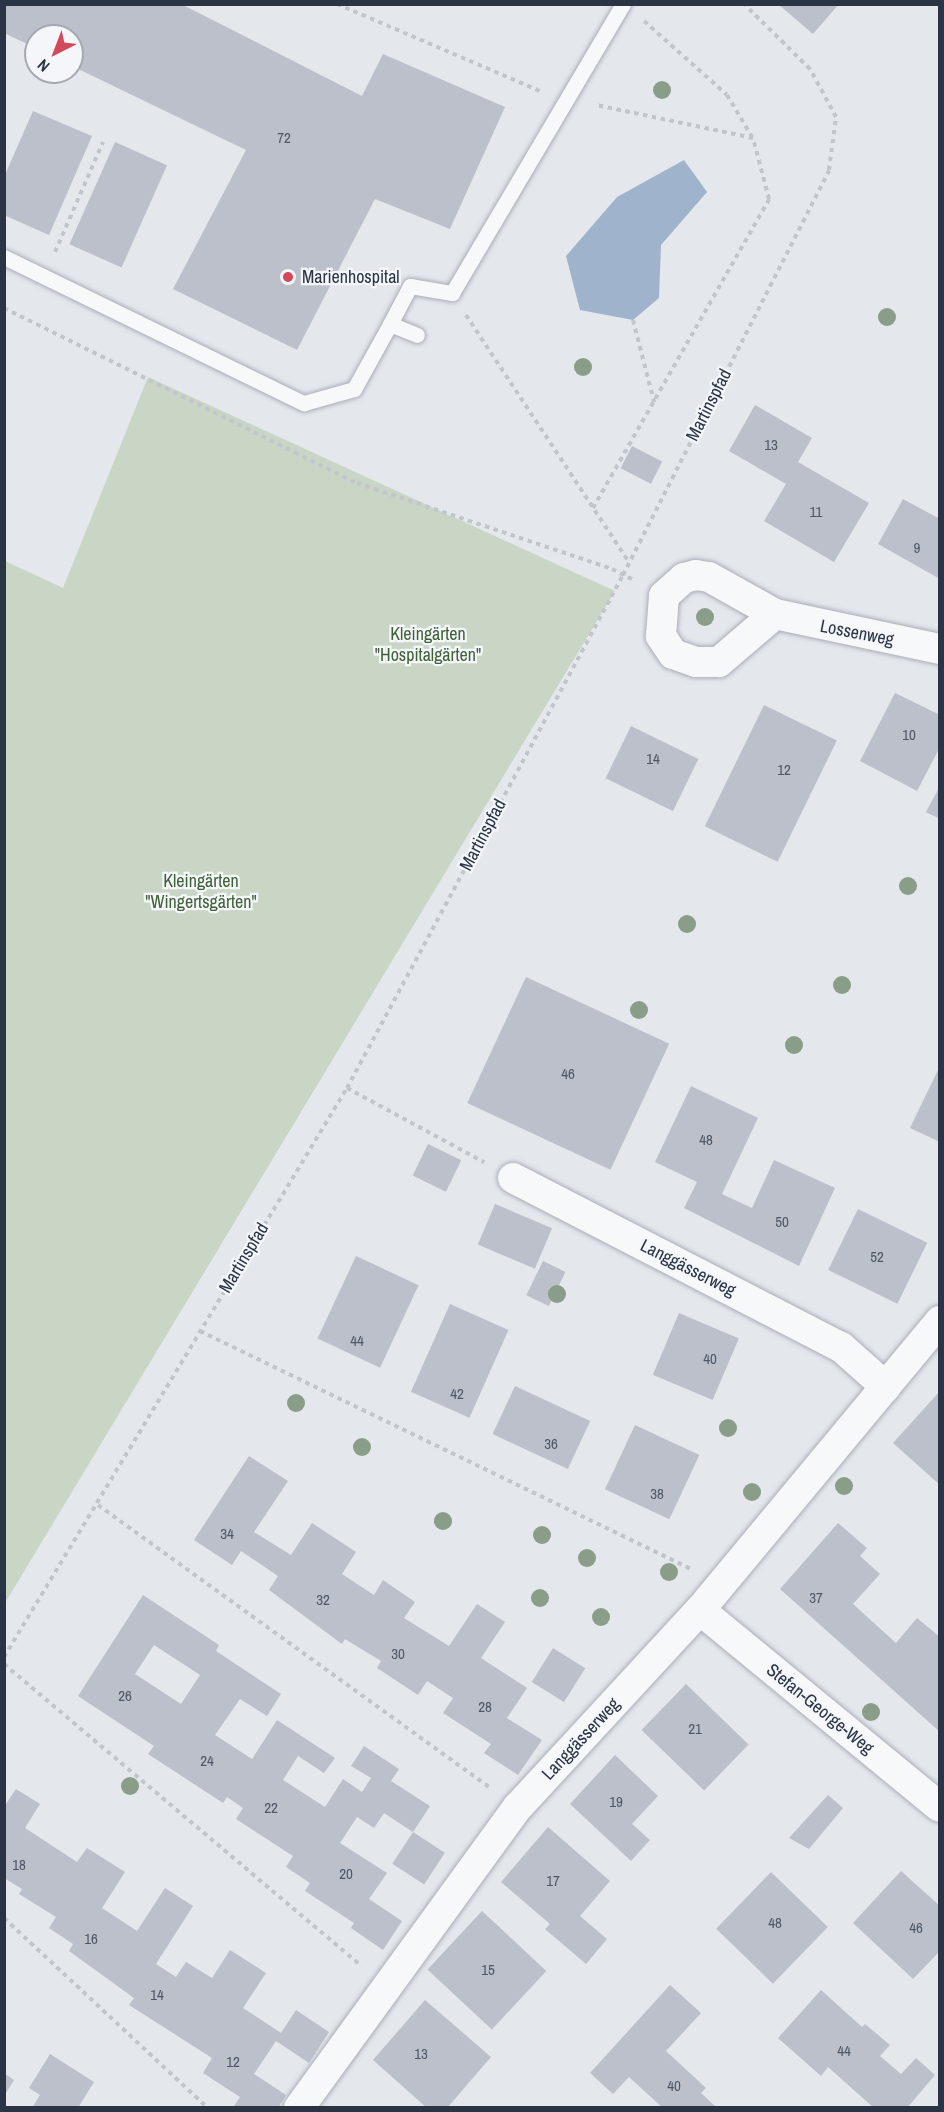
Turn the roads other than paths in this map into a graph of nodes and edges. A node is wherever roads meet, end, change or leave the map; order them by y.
1 (623, 4) edge
2 (4, 257) edge
3 (390, 324) junction
4 (417, 335) dead end
5 (775, 614) dead end
6 (939, 649) edge
7 (513, 1178) road end
8 (939, 1321) edge
9 (886, 1387) junction
10 (700, 1611) junction
11 (939, 1807) edge
12 (299, 2108) edge

1 - 3 lane
2 - 3 lane
3 - 4 lane
5 - 6 street, Lossenweg
7 - 9 street, Langgässerweg
8 - 9 street, Langgässerweg
9 - 10 street, Langgässerweg
10 - 11 street, Stefan-George-Weg
10 - 12 street, Langgässerweg

